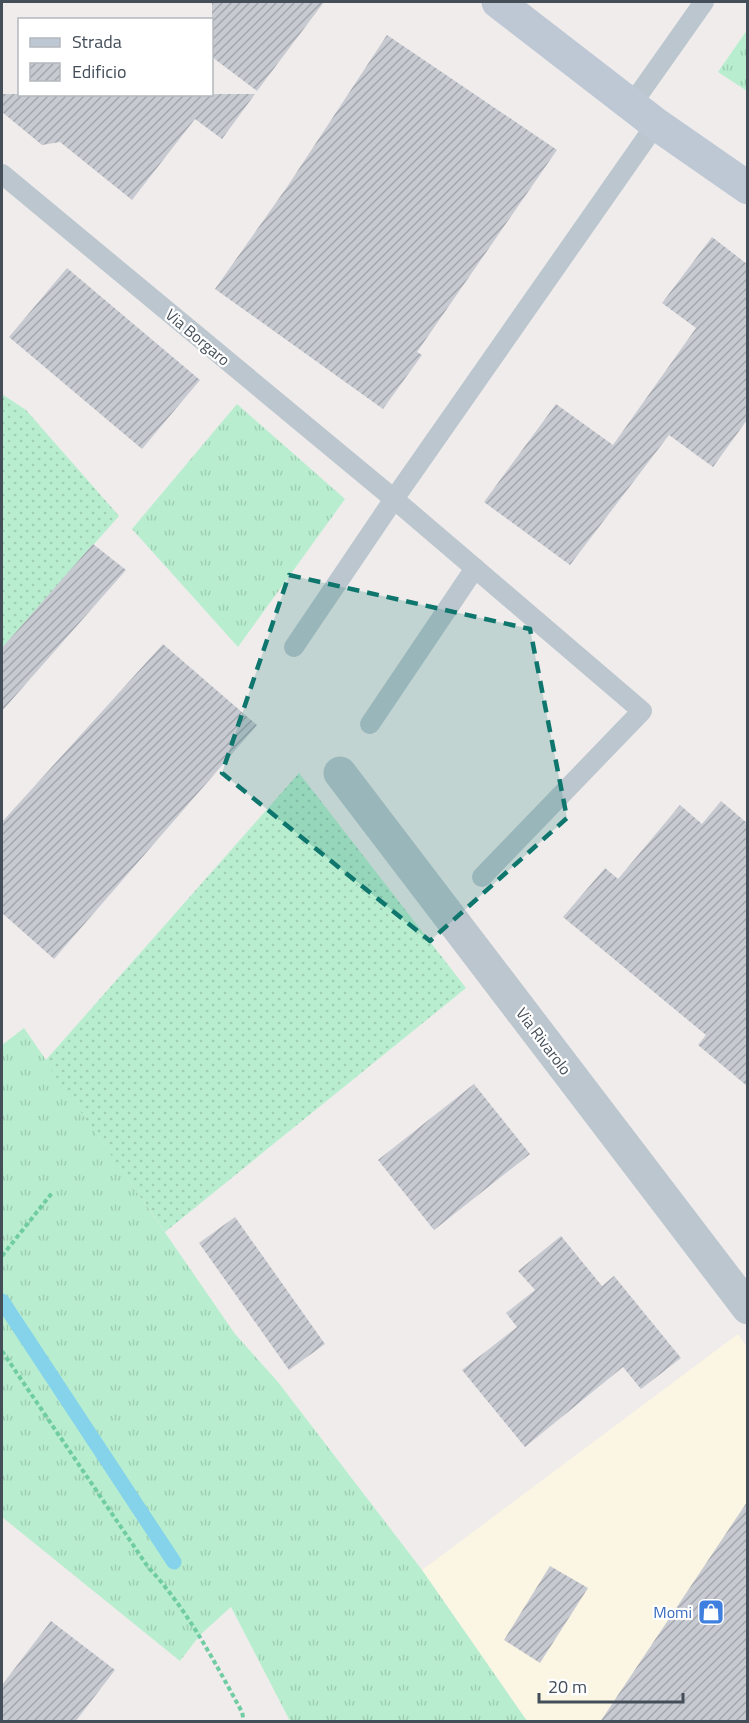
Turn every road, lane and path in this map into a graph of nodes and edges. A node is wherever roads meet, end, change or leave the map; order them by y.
1 (498, 2) edge
2 (704, 2) edge
3 (644, 114) junction
4 (2, 174) edge
5 (747, 188) edge
6 (394, 499) junction
7 (475, 568) junction
8 (294, 647) dead end
9 (370, 724) dead end
10 (340, 773) dead end
11 (482, 877) dead end
12 (52, 1193) dead end
13 (2, 1256) edge
14 (747, 1308) edge
15 (2, 1351) edge
16 (242, 1712) junction
17 (244, 1722) edge
18 (249, 1722) edge

1 - 3 street
2 - 3 lane
3 - 5 street
3 - 6 lane
4 - 6 lane, Via Borgaro
6 - 7 lane, Via Borgaro
6 - 8 lane
7 - 9 lane
7 - 11 lane, Via Borgaro
10 - 14 street, Via Rivarolo
12 - 13 path
15 - 16 path
16 - 17 path
16 - 18 path

